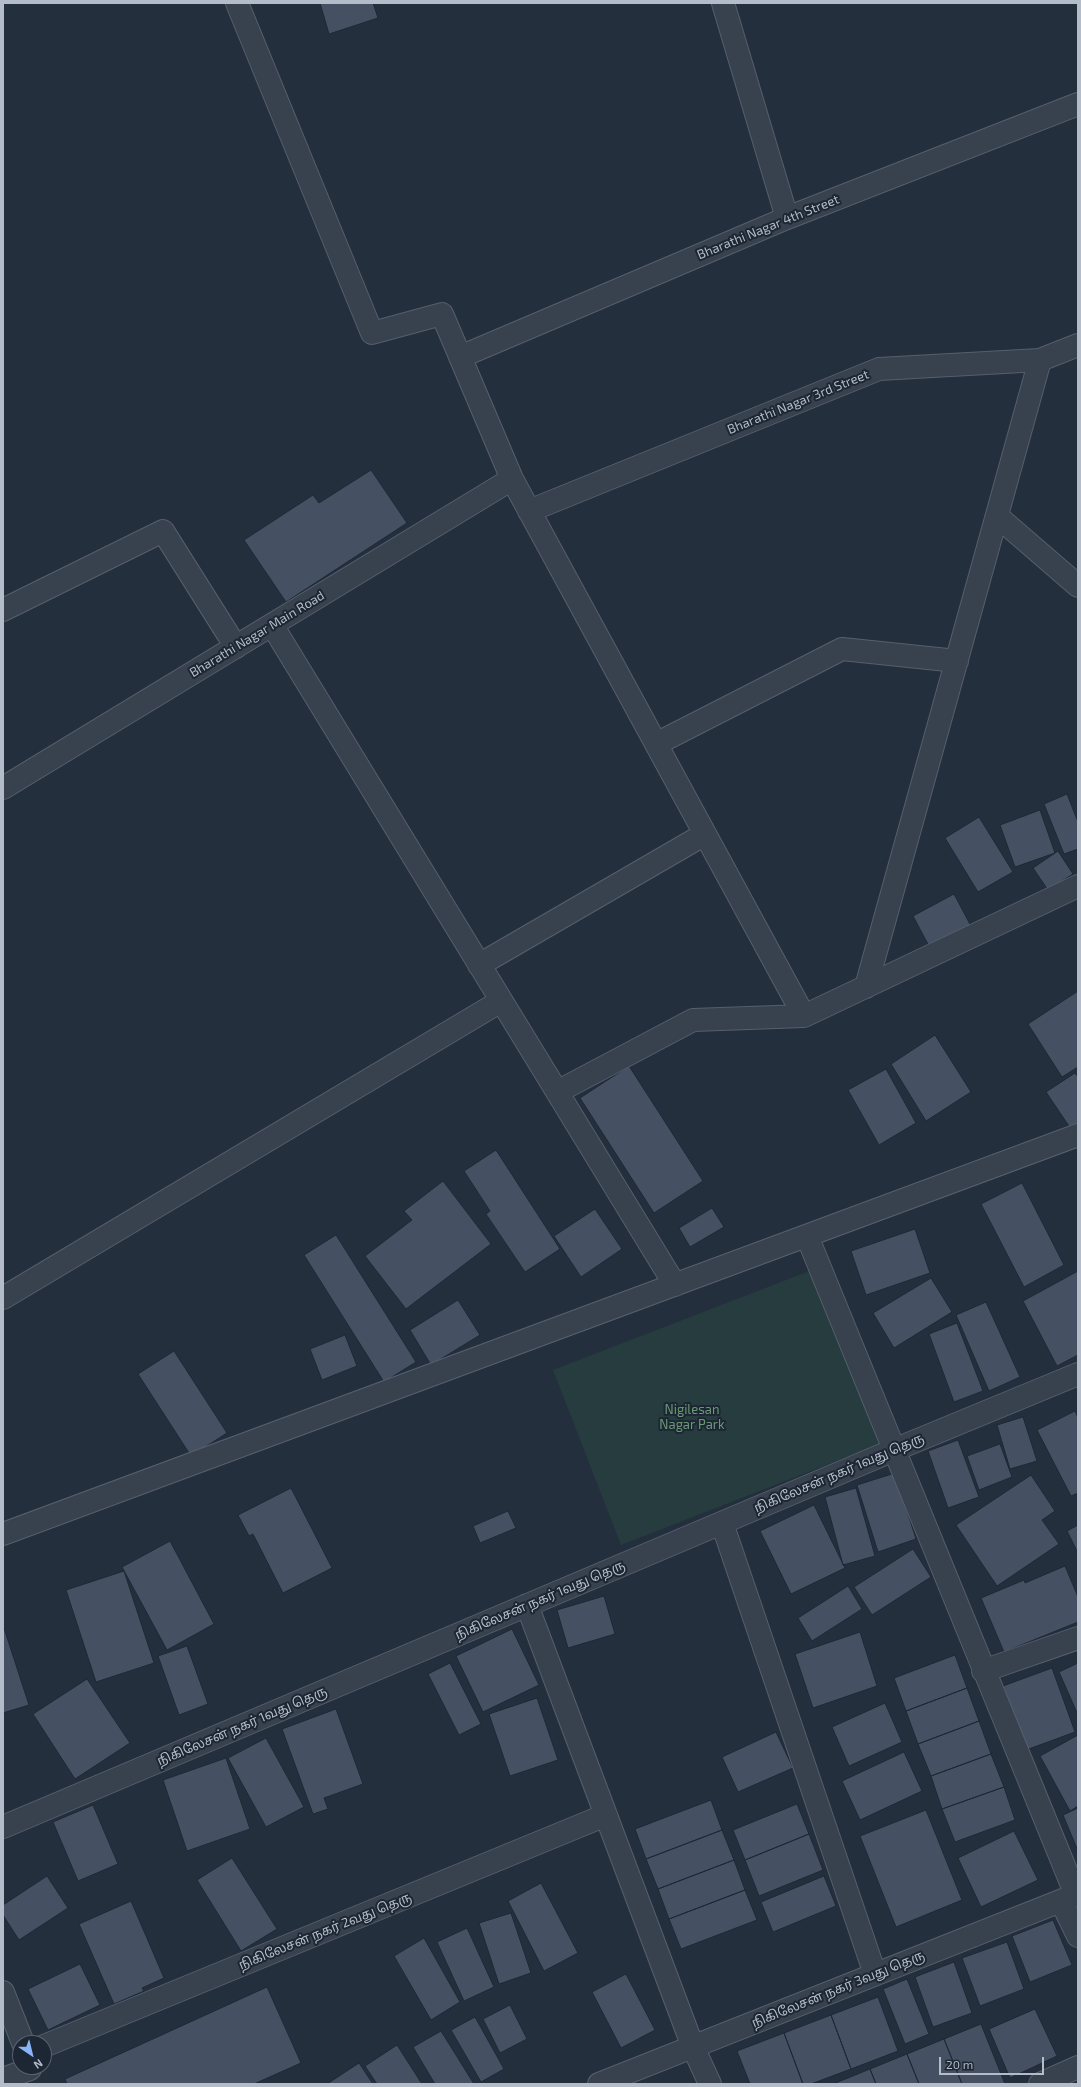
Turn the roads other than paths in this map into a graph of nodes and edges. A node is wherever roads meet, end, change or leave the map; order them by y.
1 (237, 3) edge
2 (723, 3) edge
3 (1078, 104) edge
4 (787, 218) junction
5 (1078, 345) edge
6 (460, 357) junction
7 (1040, 360) junction
8 (512, 479) junction
9 (529, 511) junction
10 (997, 516) junction
11 (1078, 586) edge
12 (3, 610) edge
13 (272, 625) junction
14 (236, 647) junction
15 (957, 660) junction
16 (656, 744) junction
17 (3, 788) edge
18 (705, 834) junction
19 (1078, 887) edge
20 (479, 965) junction
21 (866, 987) junction
22 (501, 1001) junction
23 (804, 1016) junction
24 (557, 1092) junction
25 (1078, 1135) edge
26 (807, 1236) junction
27 (675, 1285) junction
28 (3, 1298) edge
29 (1078, 1374) edge
30 (894, 1450) junction
31 (722, 1523) junction
32 (3, 1534) edge
33 (527, 1605) junction
34 (1078, 1638) edge
35 (983, 1671) junction
36 (606, 1815) junction
37 (3, 1826) edge
38 (1072, 1897) edge
39 (1078, 1936) edge
40 (875, 1974) junction
41 (3, 1992) edge
42 (21, 2035) edge
43 (52, 2043) edge
44 (693, 2047) junction
45 (1078, 2067) edge
46 (22, 2075) edge
47 (3, 2079) edge
48 (599, 2084) edge
49 (710, 2084) edge
50 (1040, 2084) edge

1 - 6 street
2 - 4 street
3 - 4 street, Bharathi Nagar 4th Street
4 - 6 street, Bharathi Nagar 4th Street
5 - 7 street, Bharathi Nagar 3rd Street
6 - 8 street
7 - 9 street, Bharathi Nagar 3rd Street
7 - 10 street
8 - 9 street
8 - 13 street, Bharathi Nagar Main Road
9 - 16 street
10 - 11 street
10 - 15 street
12 - 14 street
13 - 14 street, Bharathi Nagar Main Road
13 - 20 street
14 - 17 street, Bharathi Nagar Main Road
15 - 16 street
15 - 21 street
16 - 18 street
18 - 20 street
18 - 23 street
19 - 21 street
20 - 22 street
21 - 23 street
22 - 24 street
22 - 28 street
23 - 24 street
24 - 27 street
25 - 26 street
26 - 27 street
26 - 30 street
27 - 32 street
29 - 30 street, நிகிலேசன் நகர் 1வது தெரு
30 - 31 street, நிகிலேசன் நகர் 1வது தெரு
30 - 35 street
31 - 33 street, நிகிலேசன் நகர் 1வது தெரு
31 - 40 street
33 - 36 street
33 - 37 street, நிகிலேசன் நகர் 1வது தெரு
34 - 35 street
35 - 38 street
36 - 43 street, நிகிலேசன் நகர் 2வது தெரு
36 - 44 street
38 - 39 street
38 - 40 street, நிகிலேசன் நகர் 3வது தெரு
40 - 44 street, நிகிலேசன் நகர் 3வது தெரு
41 - 42 street
44 - 48 street, நிகிலேசன் நகர் 3வது தெரு
44 - 49 street
45 - 50 street
46 - 47 street

